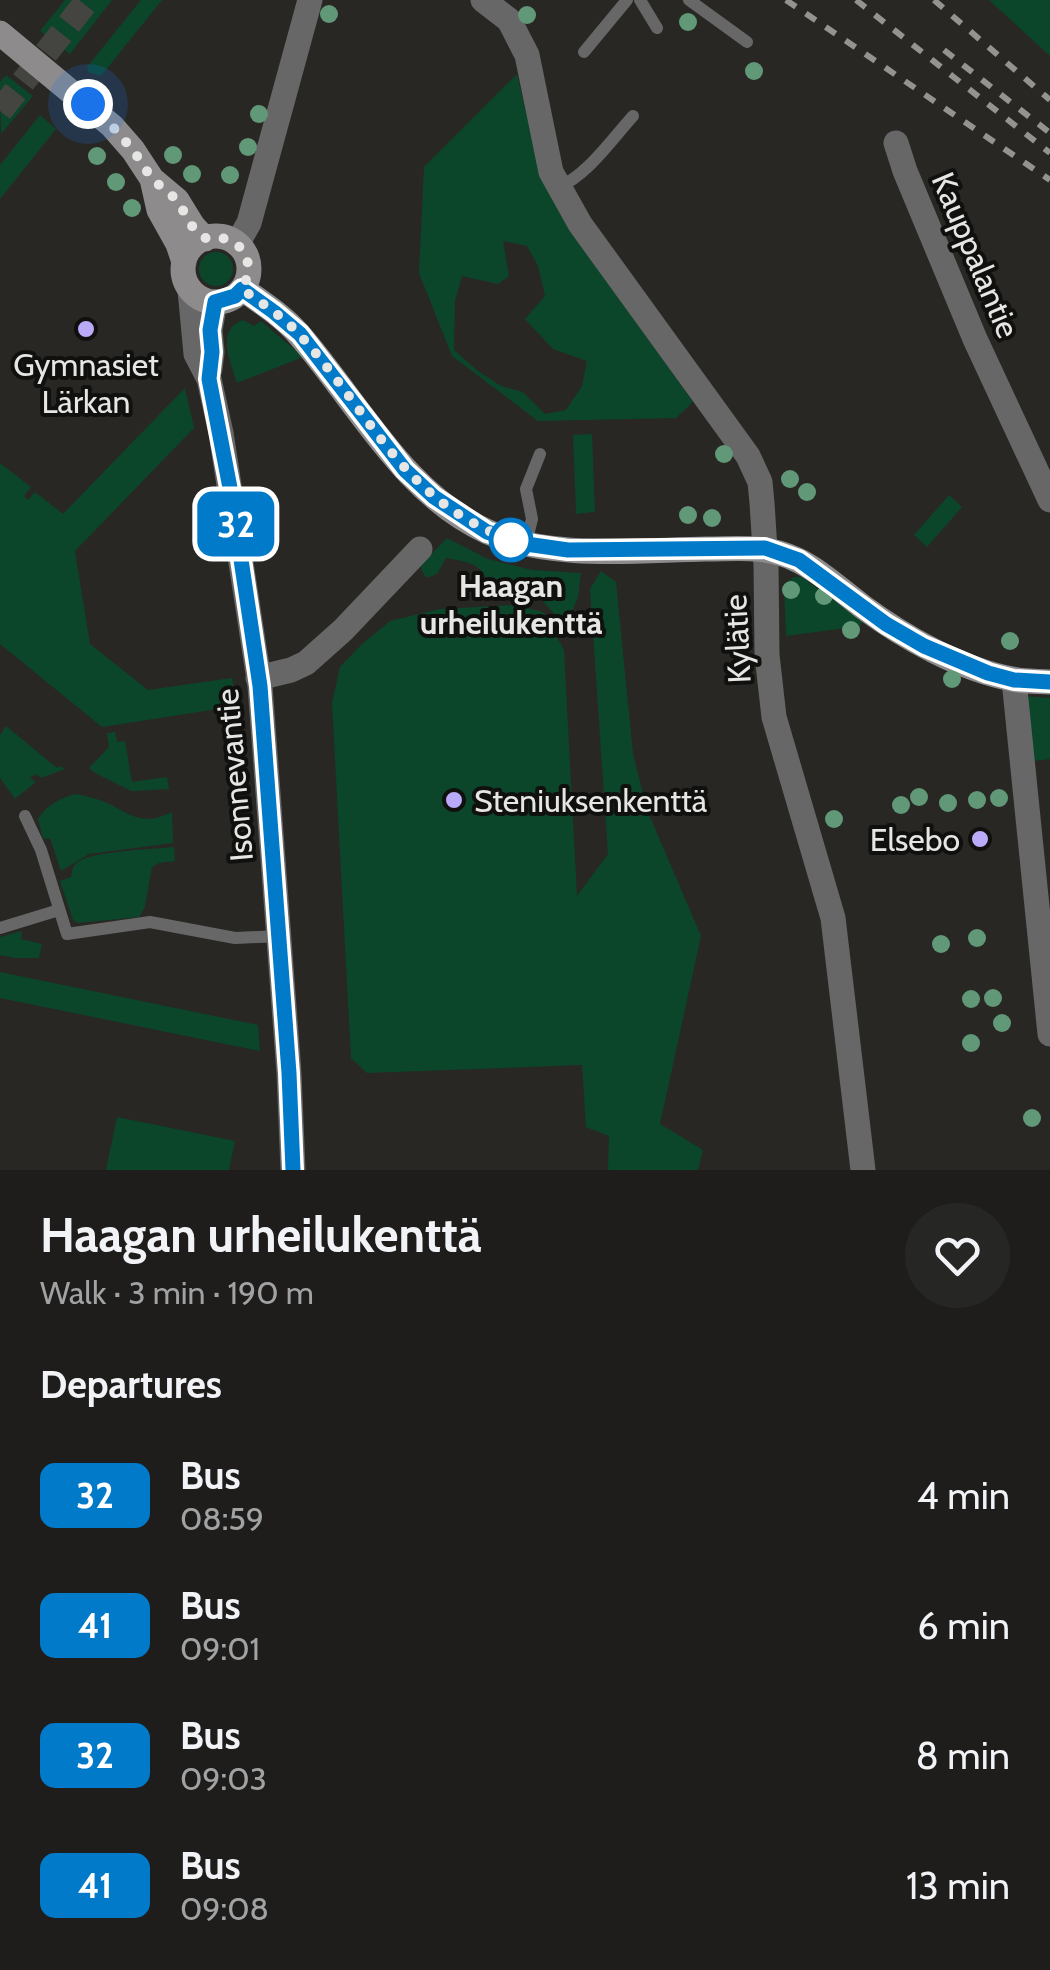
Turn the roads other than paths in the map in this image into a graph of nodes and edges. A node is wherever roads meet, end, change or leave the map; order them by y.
1 (310, 0) edge
2 (483, 0) edge
3 (628, 0) edge
4 (640, 0) edge
5 (690, 0) edge
6 (656, 28) dead end
7 (0, 33) edge
8 (747, 42) dead end
9 (584, 52) dead end
10 (633, 116) dead end
11 (896, 143) dead end
12 (152, 179) junction
13 (558, 187) junction
14 (205, 238) junction
15 (237, 244) junction
16 (184, 262) junction
17 (242, 289) junction
18 (190, 290) junction
19 (215, 302) junction
20 (209, 379) junction
21 (540, 454) dead end
22 (1050, 500) edge
23 (526, 544) junction
24 (765, 548) junction
25 (420, 549) dead end
26 (258, 678) junction
27 (1014, 680) junction
28 (1050, 682) edge
29 (25, 816) dead end
30 (59, 910) junction
31 (0, 928) edge
32 (278, 936) junction
33 (1050, 1034) edge
34 (293, 1170) edge
35 (863, 1170) edge

1 - 15 street
2 - 13 street, Kylätie
3 - 9 lane
4 - 6 lane
5 - 8 lane
7 - 12 street
10 - 13 lane
11 - 22 street, Kauppalantie
12 - 14 street
12 - 16 street
13 - 24 street, Kylätie
14 - 15 street
14 - 16 street
15 - 17 street
16 - 18 street
17 - 19 street
17 - 23 street
18 - 19 street
18 - 20 street, Isonnevantie
19 - 20 street, Isonnevantie
20 - 26 street, Isonnevantie
21 - 23 lane
23 - 24 street
24 - 27 street
24 - 35 street, Kylätie
25 - 26 street
26 - 32 street, Isonnevantie
27 - 28 street
27 - 33 street
29 - 30 lane
30 - 31 lane
30 - 32 lane
32 - 34 street, Isonnevantie

